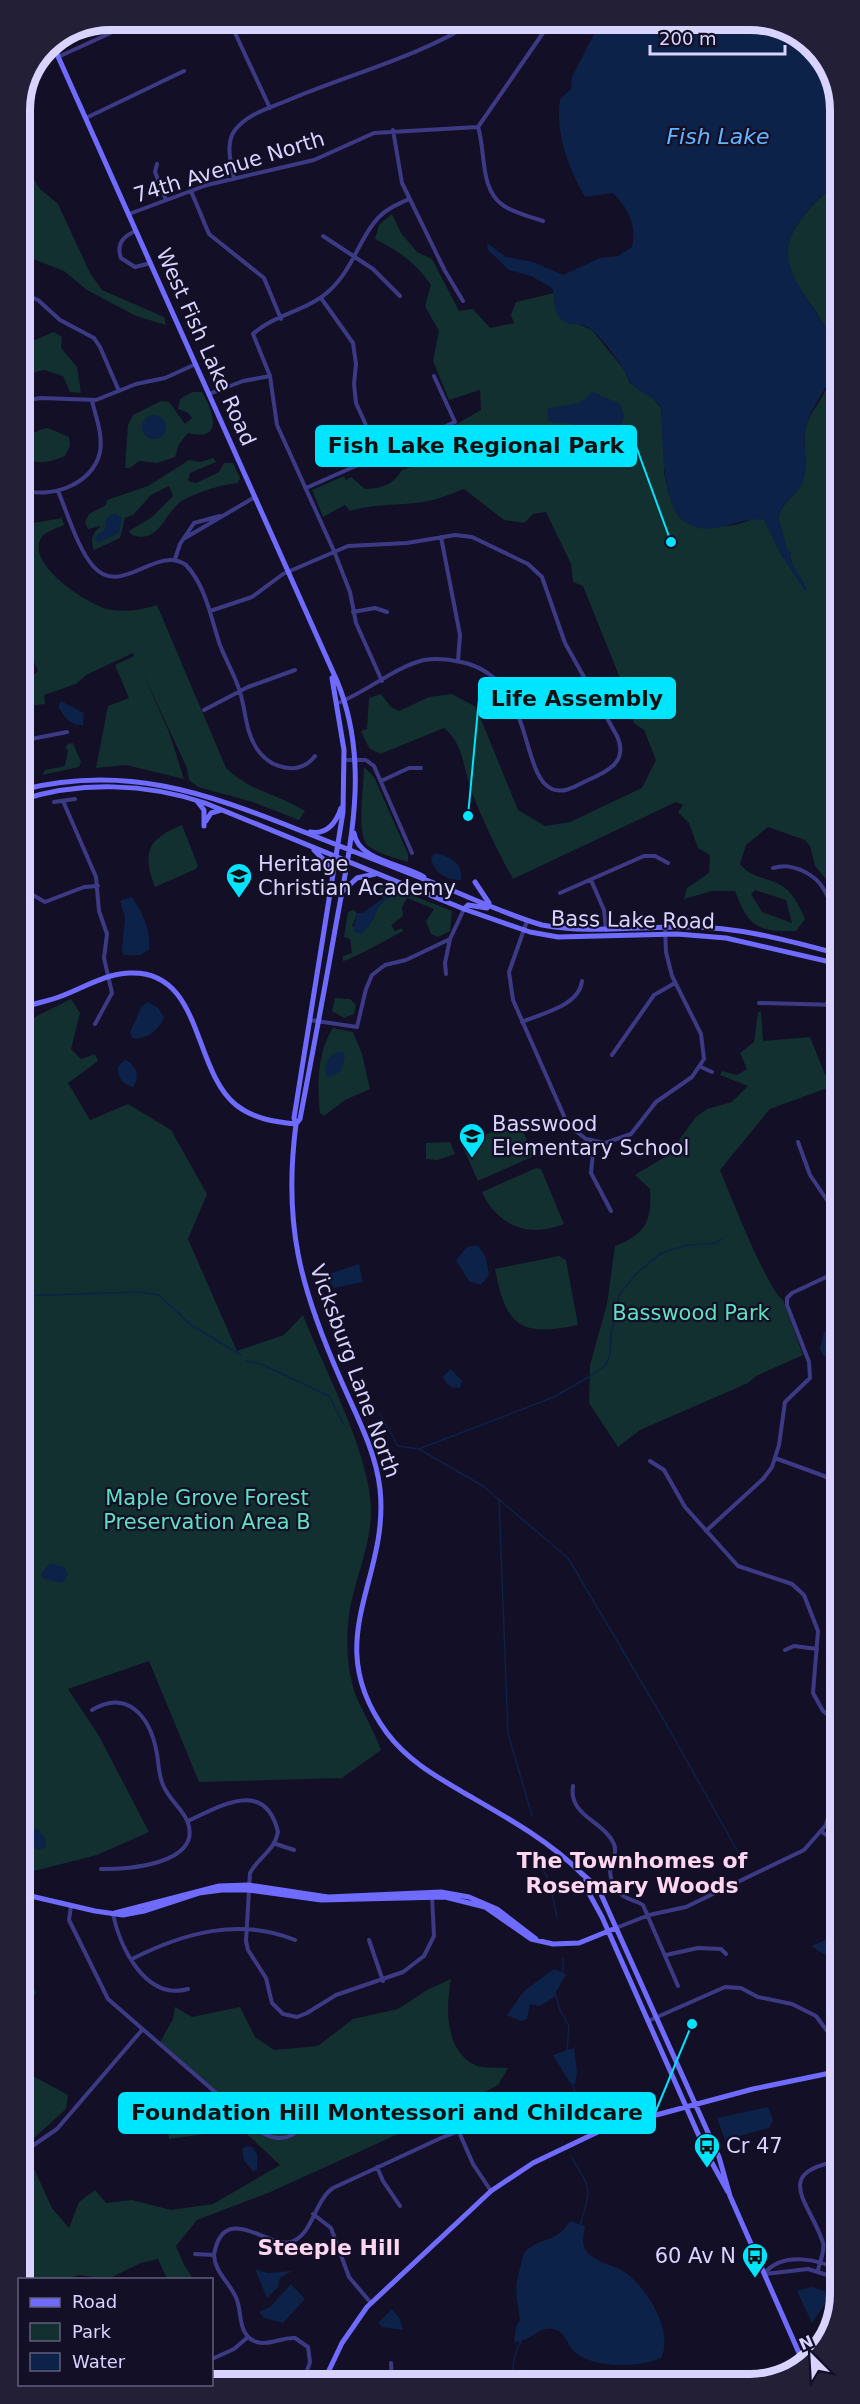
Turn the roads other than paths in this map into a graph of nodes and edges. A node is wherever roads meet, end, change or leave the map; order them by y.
1 (117, 30) edge
2 (234, 30) edge
3 (459, 30) edge
4 (545, 30) edge
5 (56, 51) edge
6 (58, 57) junction
7 (184, 71) dead end
8 (270, 108) junction
9 (86, 118) junction
10 (478, 127) junction
11 (393, 130) junction
12 (158, 164) dead end
13 (234, 179) junction
14 (191, 191) junction
15 (409, 199) junction
16 (166, 200) junction
17 (129, 214) junction
18 (543, 221) dead end
19 (136, 231) junction
20 (323, 236) dead end
21 (355, 259) junction
22 (151, 263) junction
23 (30, 296) edge
24 (400, 296) dead end
25 (321, 298) junction
26 (463, 301) dead end
27 (281, 319) junction
28 (196, 364) junction
29 (270, 376) junction
30 (434, 376) dead end
31 (119, 391) junction
32 (209, 394) junction
33 (30, 400) edge
34 (92, 401) junction
35 (380, 456) junction
36 (306, 488) junction
37 (58, 490) junction
38 (30, 491) edge
39 (255, 497) junction
40 (224, 515) junction
41 (441, 537) junction
42 (185, 538) junction
43 (334, 551) junction
44 (175, 559) junction
45 (288, 572) junction
46 (210, 610) junction
47 (353, 612) junction
48 (387, 612) dead end
49 (458, 661) junction
50 (295, 670) dead end
51 (382, 681) junction
52 (240, 691) junction
53 (341, 702) junction
54 (204, 710) dead end
55 (67, 732) dead end
56 (30, 739) edge
57 (315, 756) dead end
58 (345, 760) junction
59 (355, 760) junction
60 (421, 768) dead end
61 (381, 781) junction
62 (30, 789) edge
63 (344, 794) junction
64 (30, 798) edge
65 (75, 799) dead end
66 (196, 800) junction
67 (63, 801) junction
68 (54, 802) dead end
69 (222, 810) junction
70 (353, 827) junction
71 (300, 831) junction
72 (338, 846) junction
73 (313, 848) junction
74 (349, 850) junction
75 (412, 853) dead end
76 (336, 857) junction
77 (347, 862) junction
78 (668, 863) dead end
79 (773, 868) dead end
80 (376, 873) junction
81 (332, 878) junction
82 (591, 880) junction
83 (475, 882) dead end
84 (436, 884) junction
85 (98, 886) junction
86 (30, 889) edge
87 (342, 893) junction
88 (560, 893) dead end
89 (830, 900) edge
90 (495, 908) junction
91 (464, 909) junction
92 (528, 921) junction
93 (665, 927) junction
94 (606, 928) junction
95 (524, 930) junction
96 (665, 935) junction
97 (606, 936) junction
98 (450, 939) junction
99 (830, 952) edge
100 (830, 961) edge
101 (446, 974) dead end
102 (108, 976) junction
103 (582, 981) dead end
104 (675, 983) junction
105 (830, 993) edge
106 (759, 1003) dead end
107 (827, 1004) junction
108 (830, 1004) edge
109 (30, 1005) edge
110 (310, 1020) junction
111 (319, 1021) junction
112 (522, 1022) junction
113 (95, 1024) dead end
114 (612, 1055) dead end
115 (701, 1067) junction
116 (712, 1072) dead end
117 (297, 1124) junction
118 (594, 1142) junction
119 (798, 1142) dead end
120 (830, 1205) edge
121 (611, 1211) dead end
122 (830, 1275) edge
123 (775, 1458) junction
124 (650, 1461) dead end
125 (830, 1480) edge
126 (706, 1531) junction
127 (817, 1649) junction
128 (785, 1650) dead end
129 (92, 1710) dead end
130 (830, 1716) edge
131 (573, 1786) dead end
132 (830, 1816) edge
133 (188, 1821) junction
134 (822, 1832) junction
135 (830, 1838) edge
136 (276, 1844) junction
137 (294, 1850) dead end
138 (101, 1869) dead end
139 (586, 1878) junction
140 (248, 1887) junction
141 (432, 1894) junction
142 (30, 1896) edge
143 (71, 1906) junction
144 (113, 1913) junction
145 (649, 1915) junction
146 (245, 1928) junction
147 (616, 1928) junction
148 (608, 1932) junction
149 (295, 1940) dead end
150 (369, 1940) dead end
151 (726, 1954) dead end
152 (666, 1955) junction
153 (132, 1959) junction
154 (383, 1981) junction
155 (678, 1986) dead end
156 (188, 1989) dead end
157 (655, 2017) junction
158 (648, 2021) junction
159 (142, 2030) junction
160 (830, 2035) edge
161 (830, 2073) edge
162 (329, 2103) dead end
163 (527, 2104) dead end
164 (696, 2105) junction
165 (686, 2108) junction
166 (459, 2132) junction
167 (30, 2147) edge
168 (830, 2163) edge
169 (377, 2167) junction
170 (491, 2191) junction
171 (730, 2196) junction
172 (400, 2206) dead end
173 (313, 2214) junction
174 (195, 2254) dead end
175 (214, 2255) junction
176 (821, 2261) junction
177 (830, 2266) edge
178 (818, 2270) junction
179 (764, 2274) junction
180 (830, 2275) edge
181 (371, 2304) junction
182 (786, 2326) edge
183 (248, 2337) junction
184 (213, 2359) edge
185 (391, 2363) dead end
186 (431, 2372) dead end
187 (306, 2374) edge
188 (328, 2374) edge
189 (392, 2374) edge
190 (427, 2374) edge

1 - 6 street
2 - 8 street
3 - 8 street
4 - 10 street
5 - 6 main road, West Fish Lake Road
6 - 9 main road, West Fish Lake Road
7 - 9 street
8 - 13 street
9 - 17 main road, West Fish Lake Road
10 - 11 street, 74th Avenue North
10 - 18 street
11 - 13 street, 74th Avenue North
11 - 15 street
12 - 16 street
13 - 14 street, 74th Avenue North
14 - 16 street, 74th Avenue North
14 - 27 street
15 - 21 street
15 - 26 street
16 - 17 street, 74th Avenue North
17 - 19 main road, West Fish Lake Road
19 - 22 main road, West Fish Lake Road
19 - 22 street
20 - 21 street
21 - 24 street
21 - 25 street
22 - 28 main road, West Fish Lake Road
23 - 31 street
25 - 27 street
25 - 35 street
27 - 29 street
28 - 31 street
28 - 32 main road, West Fish Lake Road
29 - 32 street
29 - 36 street
30 - 35 street
31 - 34 street
32 - 39 main road, West Fish Lake Road
33 - 34 street
34 - 37 street
35 - 36 street
36 - 43 street
37 - 38 street
37 - 44 street
39 - 40 street
39 - 45 main road, West Fish Lake Road
40 - 42 street
40 - 42 street
41 - 43 street
41 - 49 street
41 - 49 street
42 - 44 street
43 - 45 street
43 - 47 street
44 - 46 street
45 - 46 street
45 - 53 main road, West Fish Lake Road
46 - 52 street
47 - 48 street
47 - 51 street
49 - 51 street
50 - 52 street
51 - 53 street
52 - 54 street
52 - 57 street
53 - 58 main road, West Fish Lake Road
53 - 59 main road, West Fish Lake Road
55 - 56 street
58 - 59 street
58 - 63 main road, West Fish Lake Road
59 - 61 street
59 - 70 main road, West Fish Lake Road
60 - 61 street
61 - 75 street
62 - 71 main road, Bass Lake Road
63 - 71 main road
63 - 72 main road, West Fish Lake Road
64 - 66 main road, Bass Lake Road
65 - 67 street
66 - 69 main road, Bass Lake Road
66 - 69 main road
67 - 68 street
67 - 85 street
69 - 73 main road, Bass Lake Road
70 - 74 main road, West Fish Lake Road
70 - 84 main road
71 - 72 main road, Bass Lake Road
72 - 74 main road, Bass Lake Road
72 - 76 main road, Vicksburg Lane North
73 - 76 main road, Bass Lake Road
73 - 81 main road
74 - 77 main road, Vicksburg Lane North
74 - 84 main road, Bass Lake Road
76 - 77 main road, Bass Lake Road
76 - 81 main road, Vicksburg Lane North
77 - 80 main road, Bass Lake Road
77 - 87 main road, Vicksburg Lane North
78 - 82 street
79 - 89 street
80 - 87 main road
80 - 91 main road, Bass Lake Road
81 - 110 main road, Vicksburg Lane North
82 - 88 street
82 - 94 street
83 - 90 main road
84 - 90 main road, Bass Lake Road
85 - 86 street
85 - 102 street
87 - 111 main road, Vicksburg Lane North
90 - 91 main road
90 - 92 main road, Bass Lake Road
91 - 95 main road, Bass Lake Road
91 - 98 street
92 - 94 main road, Bass Lake Road
92 - 95 street
93 - 94 main road, Bass Lake Road
93 - 96 street
93 - 99 main road, Bass Lake Road
94 - 97 street
95 - 97 main road, Bass Lake Road
95 - 112 street
96 - 97 main road, Bass Lake Road
96 - 100 main road, Bass Lake Road
96 - 104 street
98 - 101 street
98 - 111 street
102 - 109 main road
102 - 113 street
102 - 117 main road
103 - 112 street
104 - 114 street
104 - 115 street
105 - 107 street
106 - 107 street
107 - 108 street
110 - 111 street
110 - 117 main road, Vicksburg Lane North
111 - 117 main road, Vicksburg Lane North
112 - 118 street
115 - 116 street
115 - 118 street
117 - 139 main road, Vicksburg Lane North
118 - 121 street
119 - 120 street
122 - 123 street
123 - 125 street
123 - 126 street
124 - 126 street
126 - 127 street
127 - 128 street
127 - 130 street
129 - 133 street
131 - 145 street
132 - 134 street
133 - 136 street
133 - 138 street
134 - 135 street
134 - 145 street
136 - 137 street
136 - 140 street
139 - 147 main road, Vicksburg Lane North
139 - 148 main road, Vicksburg Lane North
140 - 141 main road
140 - 144 main road
140 - 146 street
141 - 148 main road
141 - 154 street
142 - 143 main road
143 - 144 main road
143 - 159 street
144 - 153 street
145 - 147 street
145 - 152 street
146 - 149 street
146 - 153 street
146 - 154 street
147 - 148 main road
147 - 157 main road, Vicksburg Lane North
148 - 158 main road, Vicksburg Lane North
150 - 154 street
151 - 152 street
152 - 155 street
153 - 156 street
157 - 158 street
157 - 160 street
157 - 164 main road, Vicksburg Lane North
158 - 165 main road, Vicksburg Lane North
159 - 162 street
159 - 167 street
161 - 164 main road
163 - 166 street
164 - 165 main road
164 - 171 main road, Vicksburg Lane North
165 - 170 main road
165 - 171 main road, Vicksburg Lane North
166 - 169 street
166 - 170 street
168 - 176 street
169 - 172 street
169 - 173 street
170 - 181 main road
171 - 179 main road, Vicksburg Lane North
173 - 175 street
173 - 181 street
174 - 175 street
175 - 183 street
176 - 177 street
176 - 178 street
176 - 179 street
178 - 179 street
178 - 180 street
179 - 182 main road, Vicksburg Lane North
181 - 188 main road
183 - 184 street
183 - 187 street
185 - 189 street
186 - 190 street

